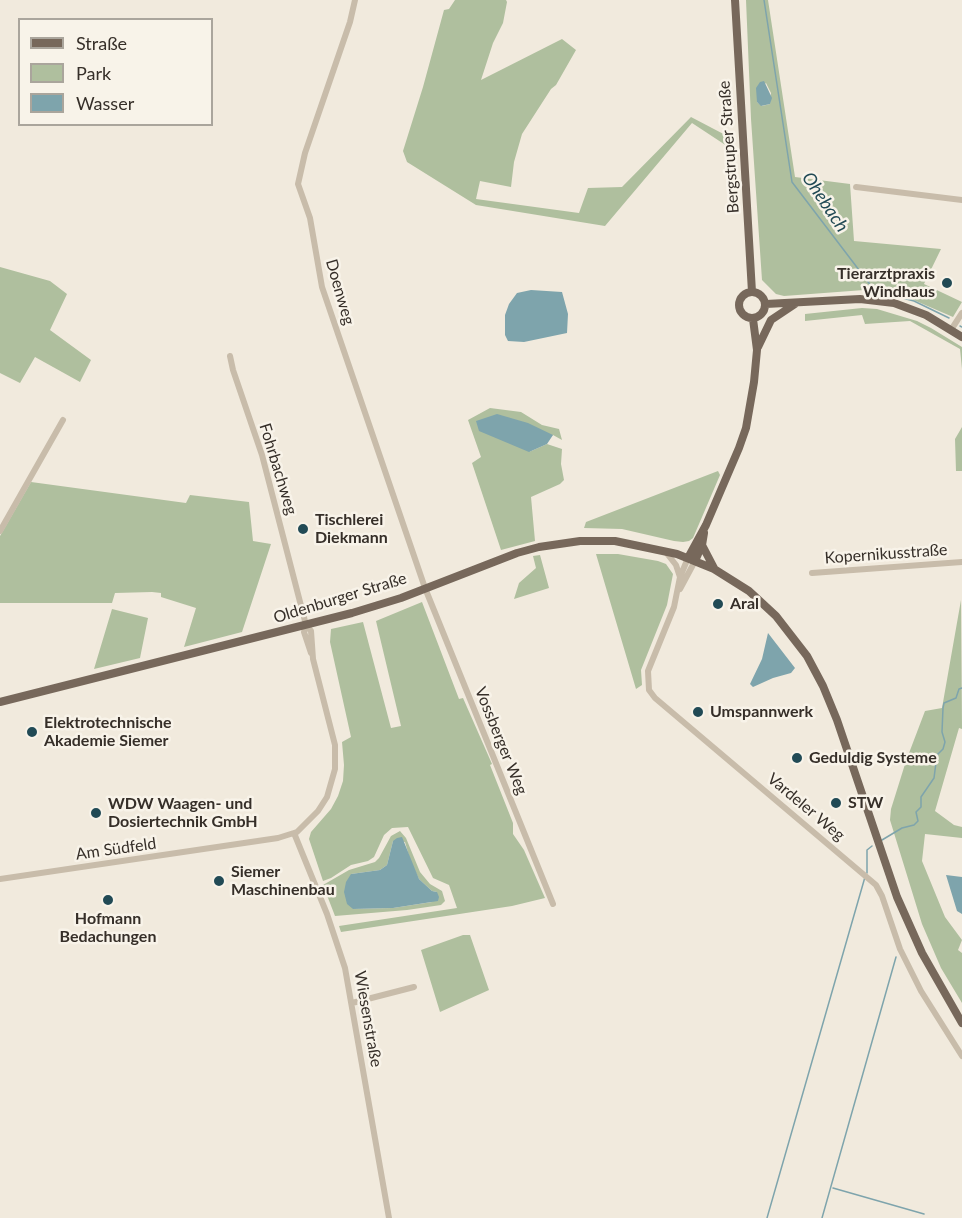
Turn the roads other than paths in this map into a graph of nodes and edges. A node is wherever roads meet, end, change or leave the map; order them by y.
1 (355, 0) edge
2 (735, 0) edge
3 (856, 187) dead end
4 (962, 200) edge
5 (752, 292) junction
6 (766, 304) junction
7 (795, 304) junction
8 (962, 313) edge
9 (753, 319) junction
10 (951, 330) junction
11 (962, 337) edge
12 (757, 350) junction
13 (230, 356) dead end
14 (63, 420) dead end
15 (706, 525) junction
16 (0, 531) edge
17 (702, 545) junction
18 (664, 550) junction
19 (691, 559) junction
20 (962, 562) edge
21 (714, 569) junction
22 (812, 573) dead end
23 (680, 577) junction
24 (425, 588) junction
25 (678, 595) junction
26 (306, 625) junction
27 (0, 702) edge
28 (294, 833) junction
29 (0, 879) edge
30 (553, 904) dead end
31 (414, 987) dead end
32 (352, 1003) junction
33 (962, 1023) edge
34 (962, 1056) edge
35 (389, 1218) edge

1 - 24 street, Doenweg
2 - 5 main road, Bergstruper Straße
3 - 4 street
5 - 6 main road
5 - 9 main road
6 - 7 main road
6 - 9 main road
7 - 10 main road
7 - 12 main road
8 - 10 street
9 - 12 main road
10 - 11 main road
12 - 15 main road
13 - 26 street, Fohrbachweg
14 - 16 street
15 - 17 main road
15 - 19 main road
17 - 19 main road
17 - 21 main road
18 - 19 main road, Oldenburger Straße
18 - 23 street
18 - 24 main road, Oldenburger Straße
19 - 21 main road, Oldenburger Straße
19 - 23 street, Vardeler Weg
19 - 25 street, Vardeler Weg
20 - 22 street, Kopernikusstraße
21 - 33 main road, Oldenburger Straße
23 - 25 street, Vardeler Weg
24 - 26 main road, Oldenburger Straße
24 - 30 street, Vossberger Weg
25 - 34 street, Vardeler Weg
26 - 27 main road, Oldenburger Straße
26 - 28 street, Am Südfeld
28 - 29 street, Am Südfeld
28 - 32 street, Wiesenstraße
31 - 32 street
32 - 35 street, Wiesenstraße

